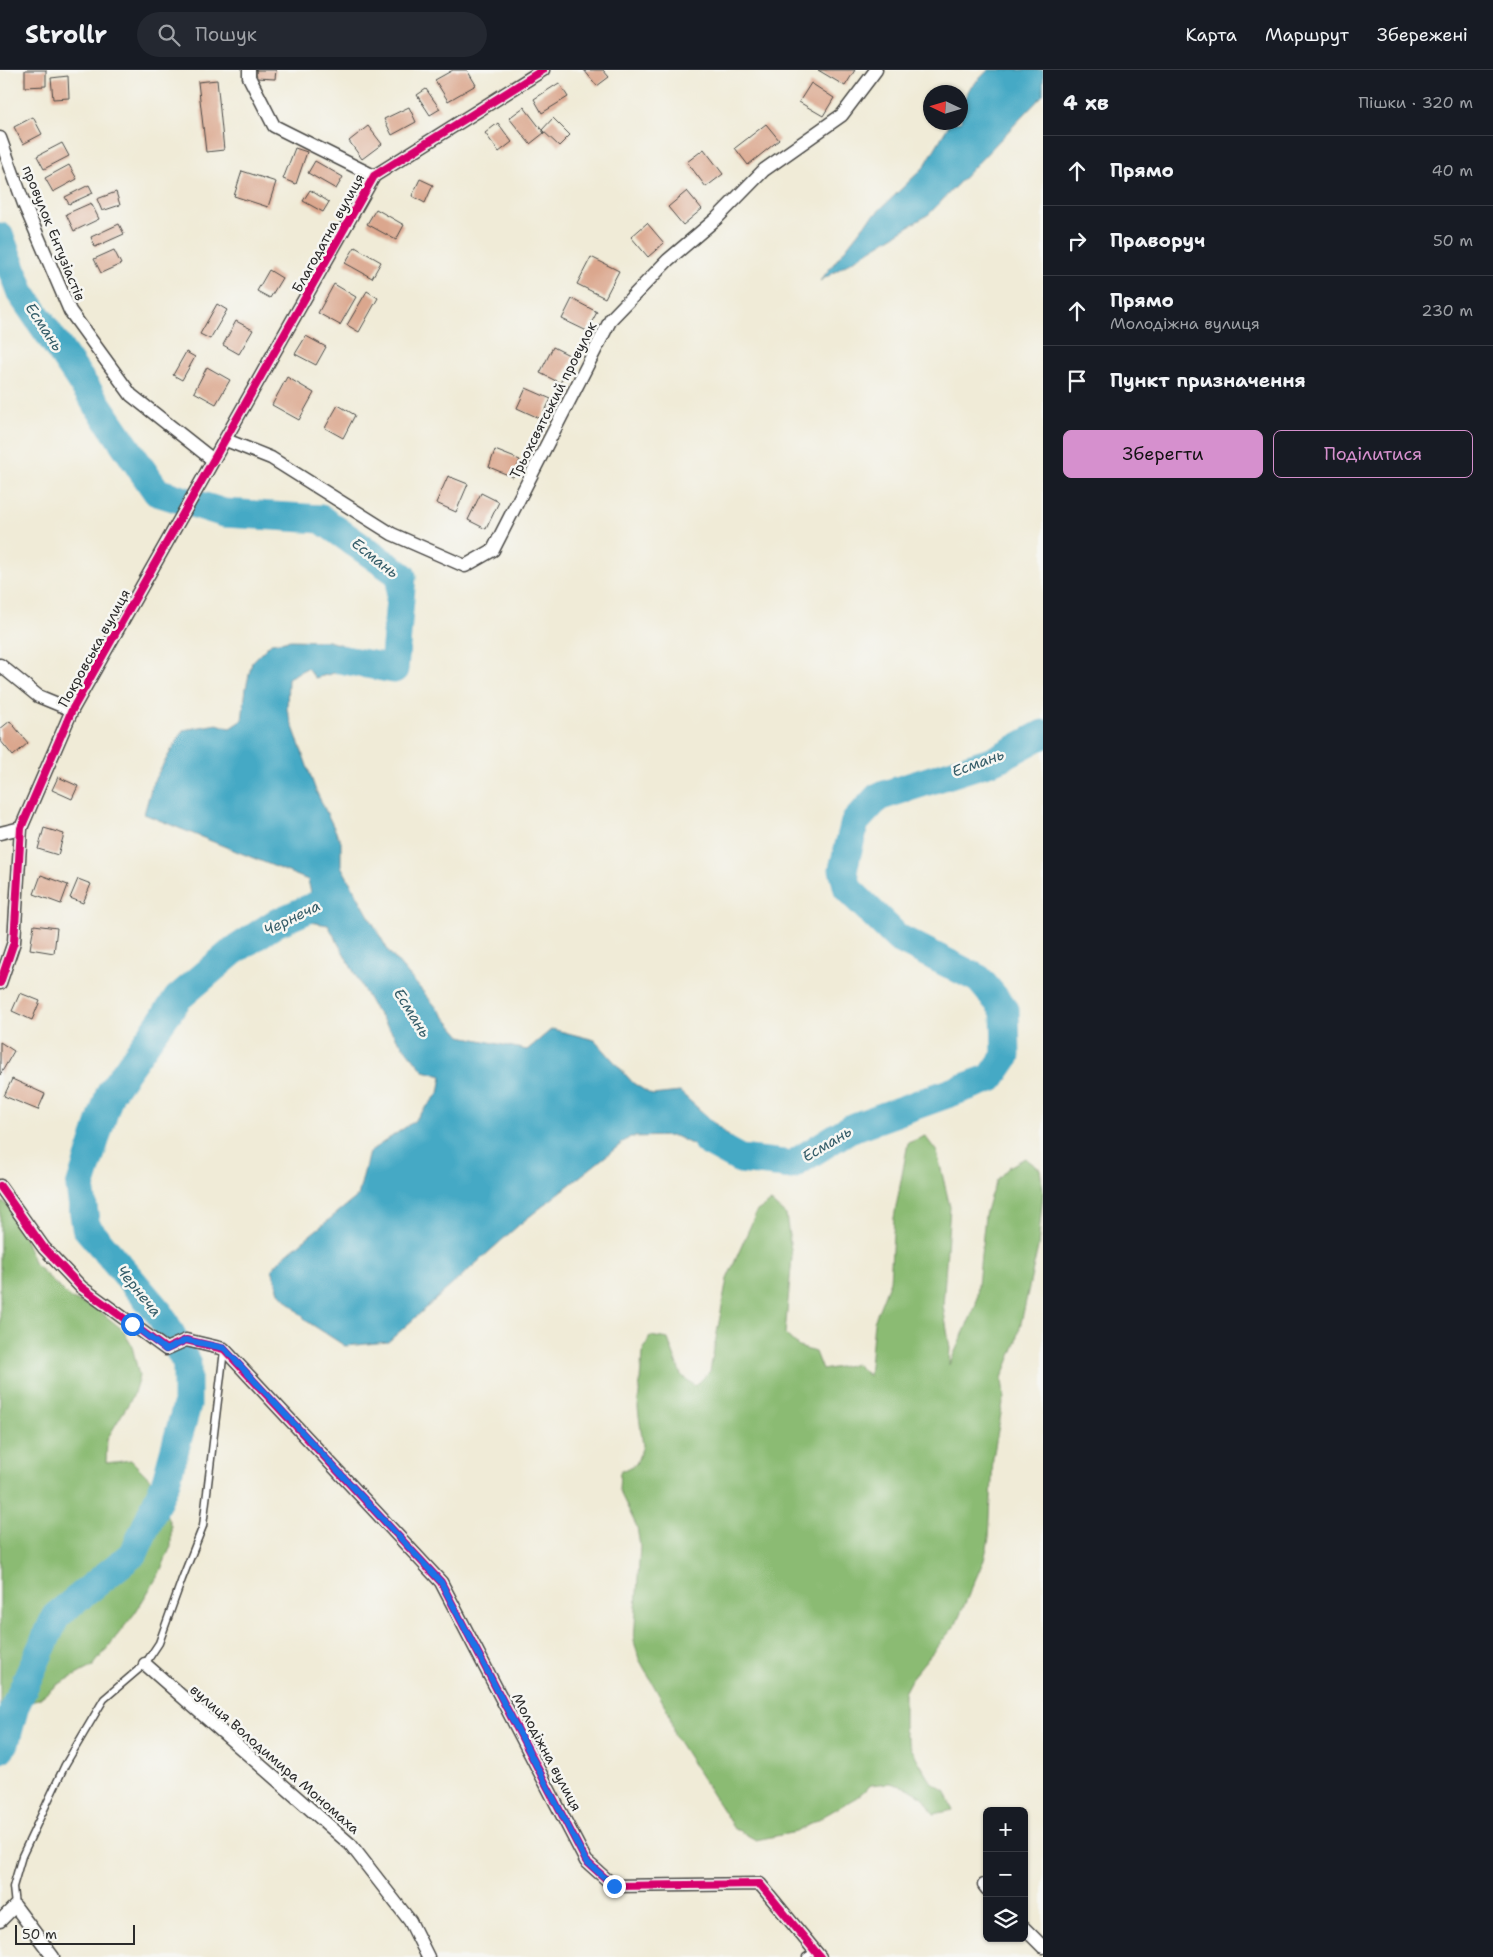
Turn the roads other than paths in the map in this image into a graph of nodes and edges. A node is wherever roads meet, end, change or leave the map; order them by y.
1 (249, 70) edge
2 (543, 70) edge
3 (876, 70) edge
4 (0, 138) edge
5 (374, 176) junction
6 (226, 440) junction
7 (214, 460) junction
8 (204, 475) joint
9 (0, 665) edge
10 (72, 710) junction
11 (21, 828) junction
12 (0, 833) edge
13 (0, 983) edge
14 (0, 1186) edge
15 (224, 1348) junction
16 (145, 1664) junction
17 (15, 1906) junction
18 (0, 1921) edge
19 (1028, 1932) edge
20 (1043, 1947) edge
21 (814, 1955) edge
22 (53, 1957) edge
23 (428, 1957) edge

1 - 5 street
2 - 5 street, Благодатна вулиця
3 - 6 street, Трьохсвятський провулок
4 - 7 street, провулок Ентузіастів
5 - 6 street, Благодатна вулиця
6 - 7 street, Благодатна вулиця
7 - 8 street, Благодатна вулиця
8 - 10 street, Покровська вулиця
9 - 10 street
10 - 11 street, Покровська вулиця
11 - 12 street
11 - 13 street, Покровська вулиця
14 - 15 street
15 - 16 lane
15 - 21 street, Молодіжна вулиця
16 - 17 lane
16 - 23 street, вулиця Володимира Мономаха
17 - 18 street
17 - 22 street
19 - 20 street

